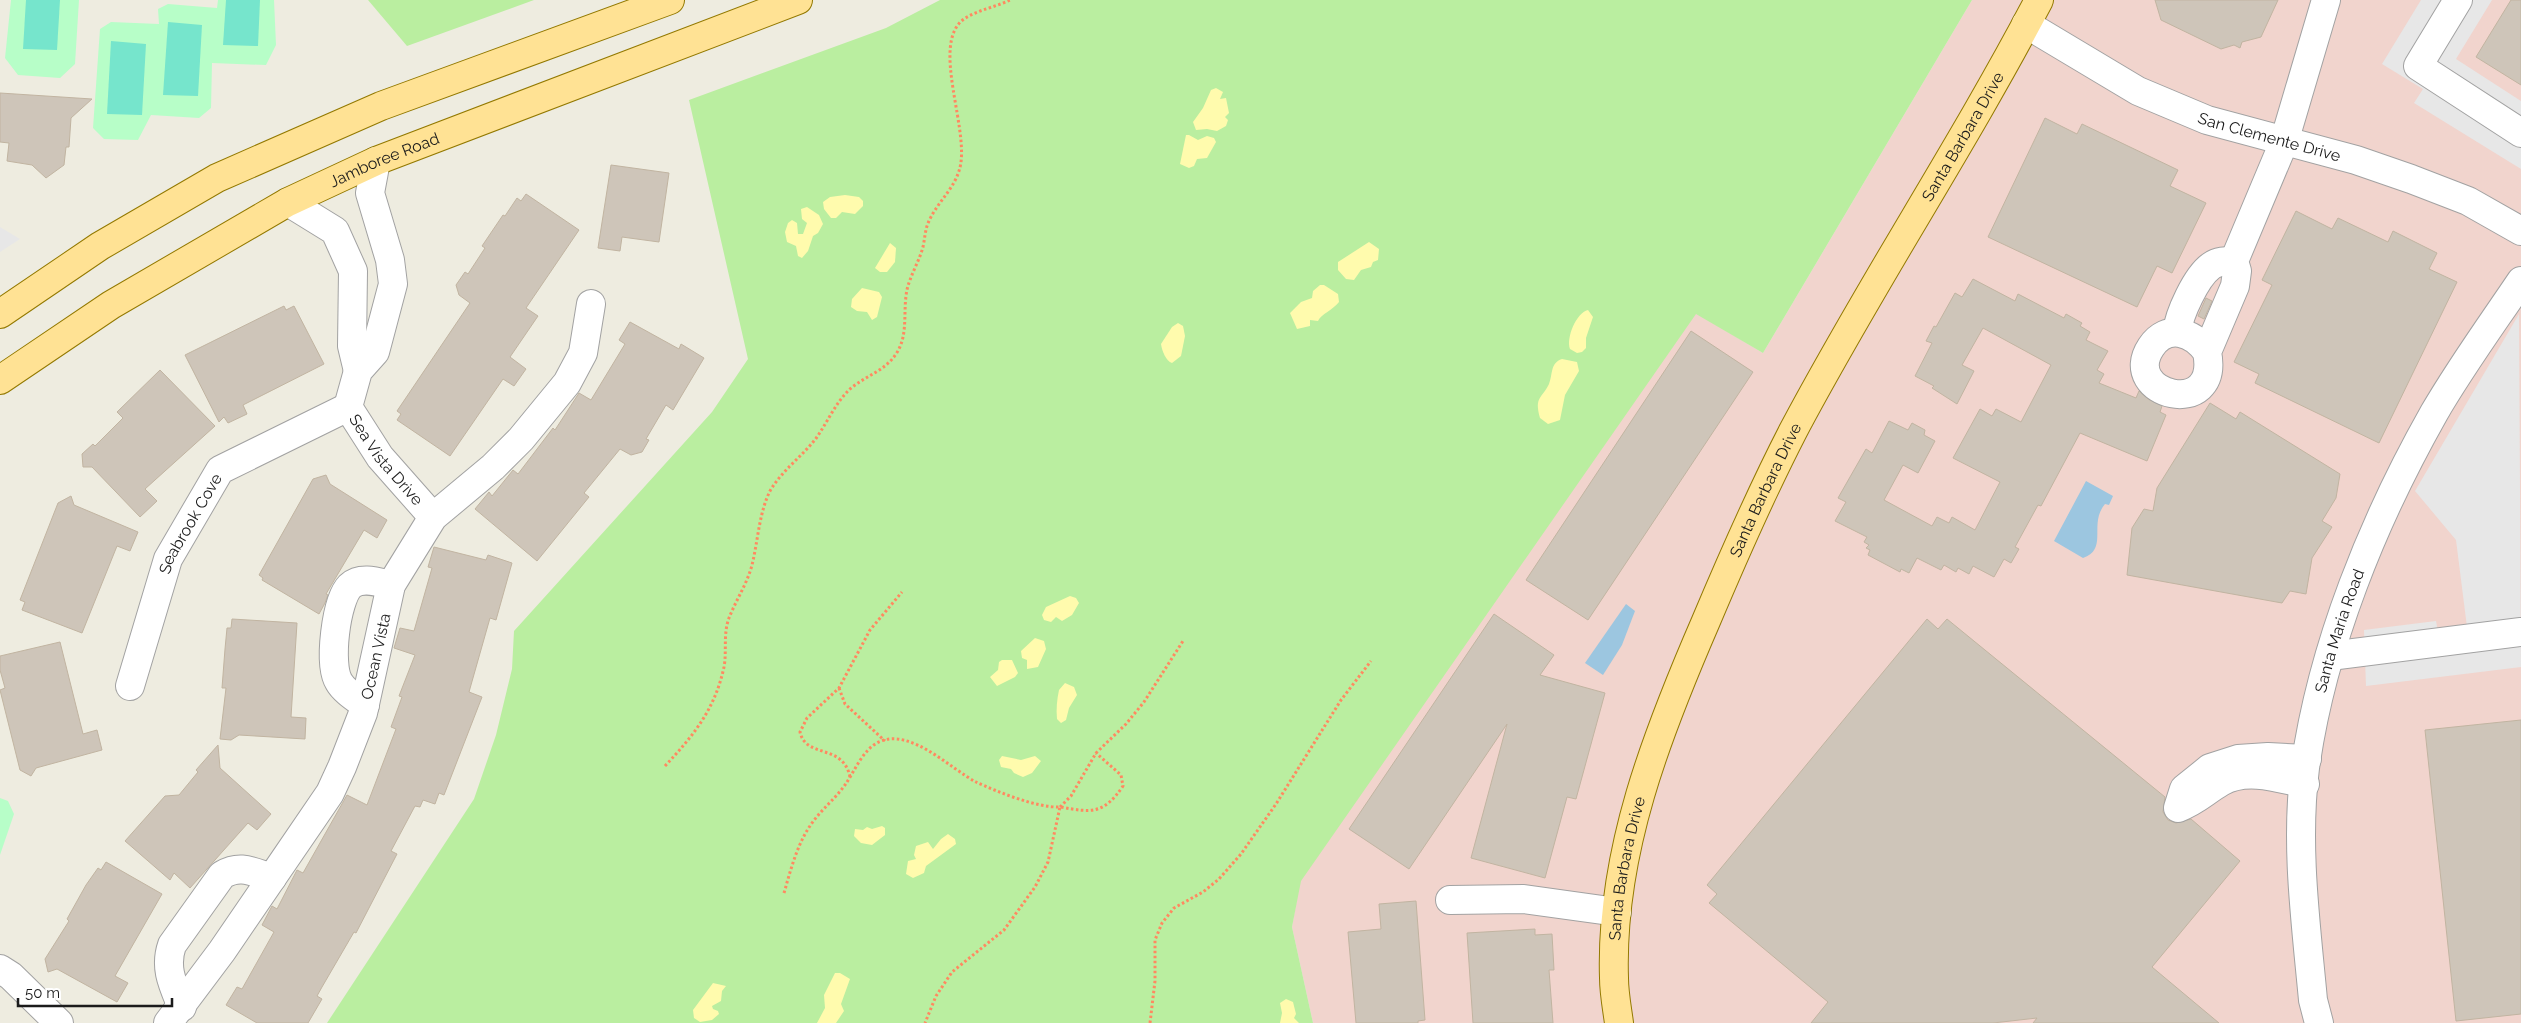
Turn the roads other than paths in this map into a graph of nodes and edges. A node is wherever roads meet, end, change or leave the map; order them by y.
1 (670, 0) edge
2 (798, 0) edge
3 (2039, 0) edge
4 (2326, 0) edge
5 (2458, 0) edge
6 (2026, 24) junction
7 (2521, 132) edge
8 (2284, 142) junction
9 (376, 162) junction
10 (288, 202) junction
11 (2521, 231) edge
12 (390, 260) junction
13 (2234, 261) junction
14 (353, 271) junction
15 (2521, 280) edge
16 (591, 304) dead end
17 (0, 314) edge
18 (2177, 332) junction
19 (2207, 352) junction
20 (358, 371) junction
21 (0, 380) edge
22 (348, 407) junction
23 (432, 517) junction
24 (391, 585) junction
25 (2521, 632) edge
26 (2330, 656) junction
27 (130, 686) dead end
28 (364, 706) junction
29 (272, 878) junction
30 (1450, 900) dead end
31 (1616, 912) junction
32 (0, 969) edge
33 (175, 1015) edge
34 (59, 1023) edge
35 (1619, 1023) edge
36 (2319, 1023) edge

1 - 17 main road
2 - 9 main road, Jamboree Road
3 - 6 main road, Santa Barbara Drive
4 - 8 street
5 - 7 street
6 - 8 street, San Clemente Drive
6 - 31 main road, Santa Barbara Drive
8 - 11 street, San Clemente Drive
8 - 13 street
9 - 10 main road, Jamboree Road
9 - 12 street, Sea Vista Drive
10 - 14 street, Sea Vista Drive
10 - 21 main road, Jamboree Road
12 - 14 street
12 - 20 street, Sea Vista Drive
13 - 18 street
13 - 19 street
14 - 20 street, Sea Vista Drive
15 - 26 street, Santa Maria Road
16 - 23 street, Ocean Vista
18 - 19 street
18 - 19 street
20 - 22 street, Sea Vista Drive
22 - 23 street, Sea Vista Drive
22 - 27 street, Seabrook Cove
23 - 24 street, Ocean Vista
24 - 28 street, Ocean Vista
24 - 28 street
25 - 26 street
26 - 36 street, Santa Maria Road
28 - 29 street, Ocean Vista
29 - 33 street, Ocean Vista
29 - 33 street
30 - 31 street
31 - 35 main road, Santa Barbara Drive
32 - 34 street

